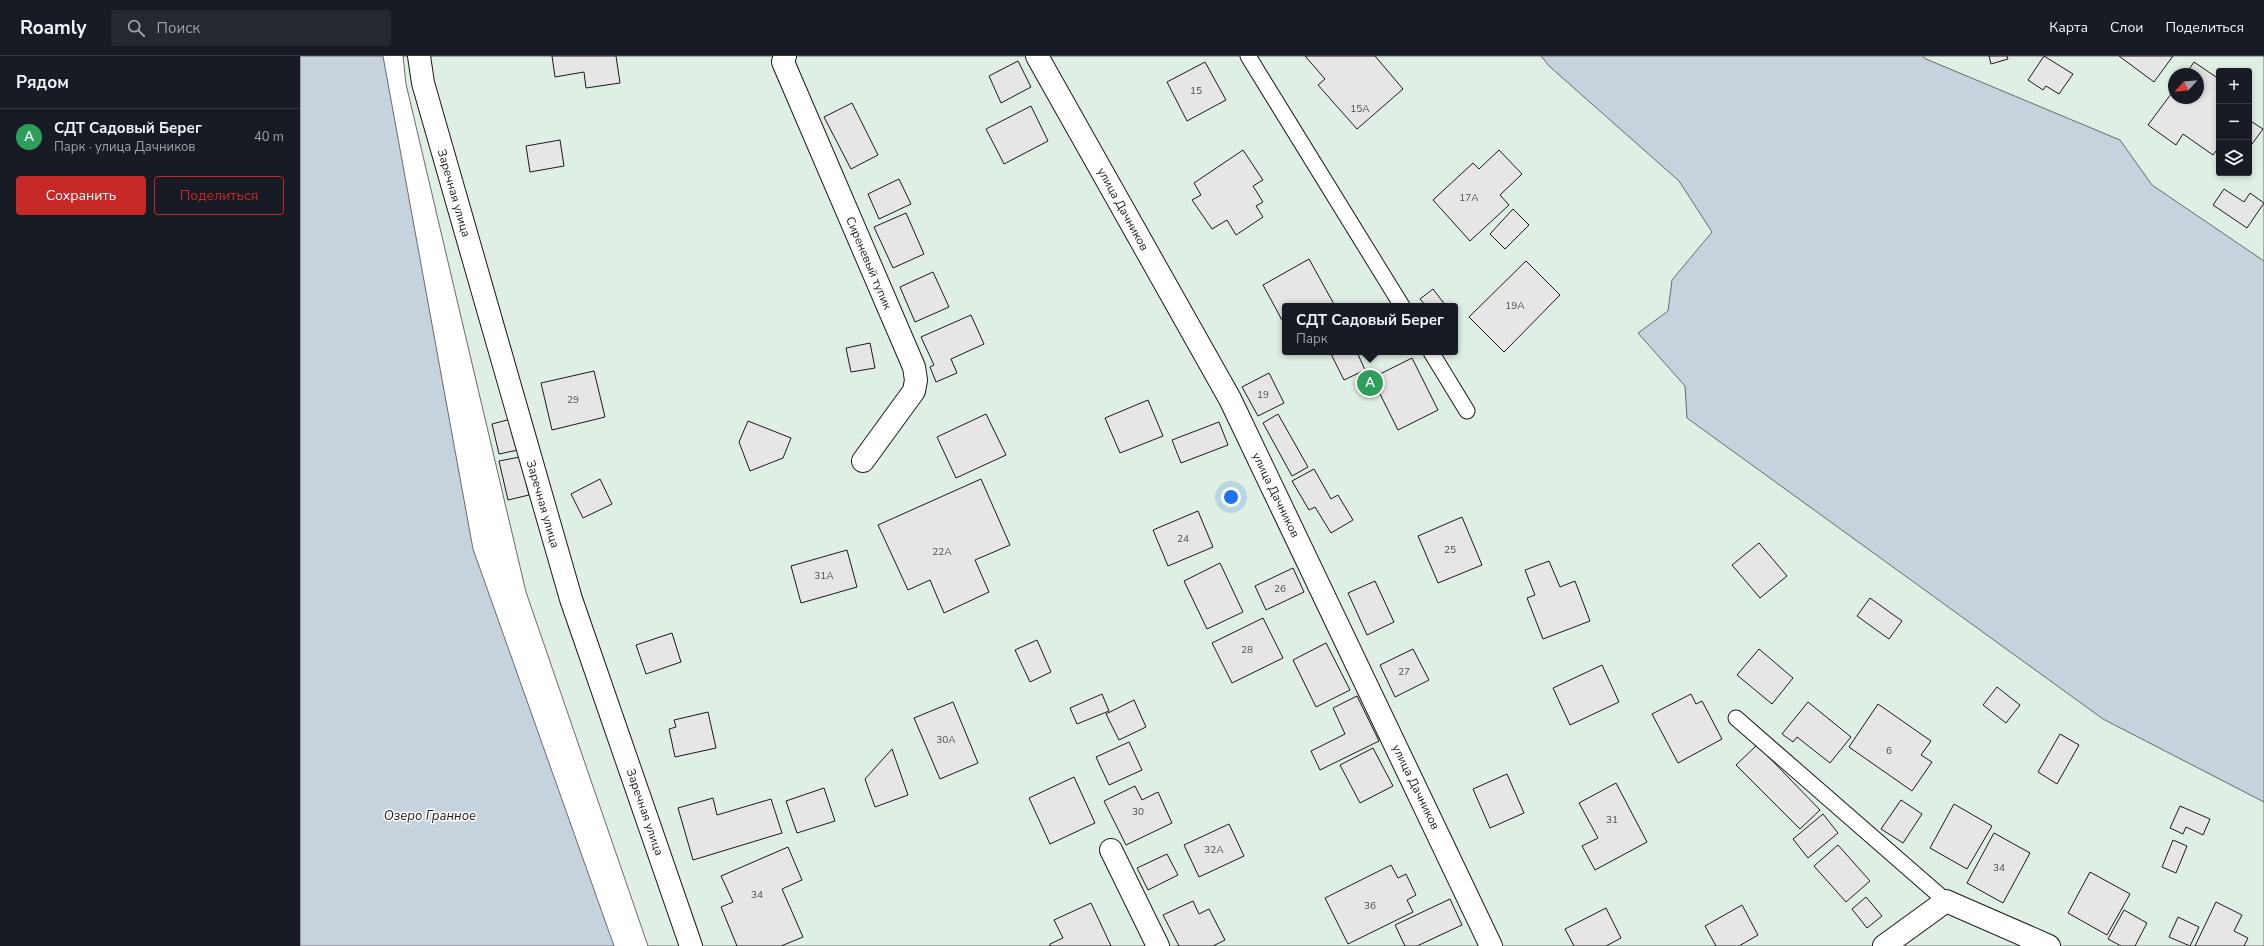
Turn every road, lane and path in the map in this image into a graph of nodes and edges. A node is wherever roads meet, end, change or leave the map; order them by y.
1 (419, 56) edge
2 (785, 56) edge
3 (1037, 56) edge
4 (1248, 56) edge
5 (1400, 303) edge
6 (1433, 355) edge
7 (1467, 411) dead end
8 (863, 461) dead end
9 (1736, 718) dead end
10 (1111, 850) dead end
11 (1946, 901) junction
12 (691, 946) edge
13 (1158, 946) edge
14 (1491, 946) edge
15 (1884, 946) edge
16 (2049, 946) edge

1 - 12 street, Заречная улица
2 - 8 street, Сиреневый тупик
3 - 14 street, улица Дачников
4 - 5 lane
6 - 7 lane
9 - 11 lane
10 - 13 street
11 - 15 street
11 - 16 street

